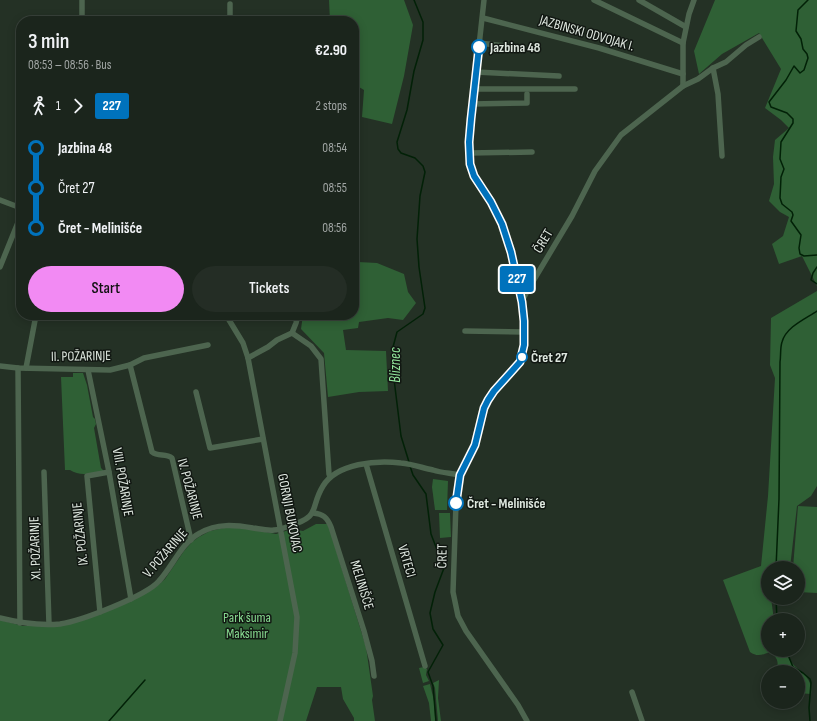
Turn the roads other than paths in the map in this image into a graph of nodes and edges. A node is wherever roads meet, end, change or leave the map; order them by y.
1 (82, 0) edge
2 (484, 0) edge
3 (594, 0) edge
4 (639, 0) edge
5 (694, 0) edge
6 (230, 4) dead end
7 (82, 16) edge
8 (230, 16) edge
9 (483, 18) junction
10 (686, 28) junction
11 (759, 37) dead end
12 (683, 42) junction
13 (479, 43) junction
14 (522, 48) dead end
15 (713, 68) junction
16 (476, 72) junction
17 (683, 74) junction
18 (559, 76) dead end
19 (683, 86) junction
20 (473, 89) junction
21 (575, 89) dead end
22 (527, 94) dead end
23 (472, 104) junction
24 (532, 152) dead end
25 (470, 153) junction
26 (722, 156) dead end
27 (0, 200) edge
28 (16, 206) edge
29 (16, 228) edge
30 (0, 267) edge
31 (522, 302) junction
32 (35, 320) edge
33 (229, 320) edge
34 (297, 320) edge
35 (466, 331) dead end
36 (524, 332) junction
37 (292, 333) junction
38 (208, 345) dead end
39 (248, 358) junction
40 (130, 365) junction
41 (0, 366) edge
42 (18, 368) junction
43 (26, 368) junction
44 (88, 370) junction
45 (196, 392) dead end
46 (263, 439) junction
47 (366, 464) junction
48 (44, 472) dead end
49 (109, 472) junction
50 (460, 475) junction
51 (330, 477) junction
52 (313, 513) junction
53 (281, 528) junction
54 (191, 540) junction
55 (131, 599) junction
56 (100, 612) junction
57 (0, 618) edge
58 (20, 623) junction
59 (49, 624) junction
60 (425, 666) dead end
61 (374, 676) dead end
62 (632, 692) dead end
63 (280, 721) edge
64 (527, 721) edge
65 (642, 721) edge

1 - 7 street
2 - 9 street
3 - 12 street
4 - 10 street
5 - 10 street
6 - 8 street
9 - 13 street
9 - 17 street, JAZBINSKI ODVOJAK I.
10 - 12 street
11 - 15 street, ČRET
12 - 17 street
13 - 14 street
13 - 16 street
15 - 19 street, ČRET
15 - 26 street
16 - 18 street
16 - 20 street
17 - 19 street
19 - 31 street, ČRET
20 - 21 street
20 - 23 street
22 - 23 street
23 - 25 street
24 - 25 street
25 - 31 street
27 - 28 street
29 - 30 street
31 - 36 street, ČRET
32 - 43 street
33 - 39 street, GORNJI BUKOVAC
34 - 37 street
35 - 36 street
36 - 50 street, ČRET
37 - 39 street
37 - 51 street
38 - 40 street, II. POŽARINJE
39 - 46 street, GORNJI BUKOVAC
40 - 44 street, II. POŽARINJE
40 - 54 street, IV. POŽARINJE
41 - 42 street, II. POŽARINJE
42 - 43 street, II. POŽARINJE
42 - 58 street
43 - 44 street, II. POŽARINJE
44 - 49 street, VIII. POŽARINJE
45 - 46 street
46 - 53 street, GORNJI BUKOVAC
47 - 50 street
47 - 51 street
47 - 60 street, VRTECI
48 - 59 street, XI. POŽARINJE
49 - 55 street, VIII. POŽARINJE
49 - 56 street, IX. POŽARINJE
50 - 64 street, ČRET
51 - 52 street
52 - 53 street
52 - 61 street, MELINIŠĆE
53 - 54 street, V. POŽARINJE
53 - 63 street, GORNJI BUKOVAC
54 - 55 street, V. POŽARINJE
55 - 56 street, V. POŽARINJE
56 - 59 street, V. POŽARINJE
57 - 58 street, V. POŽARINJE
58 - 59 street, V. POŽARINJE
62 - 65 street

